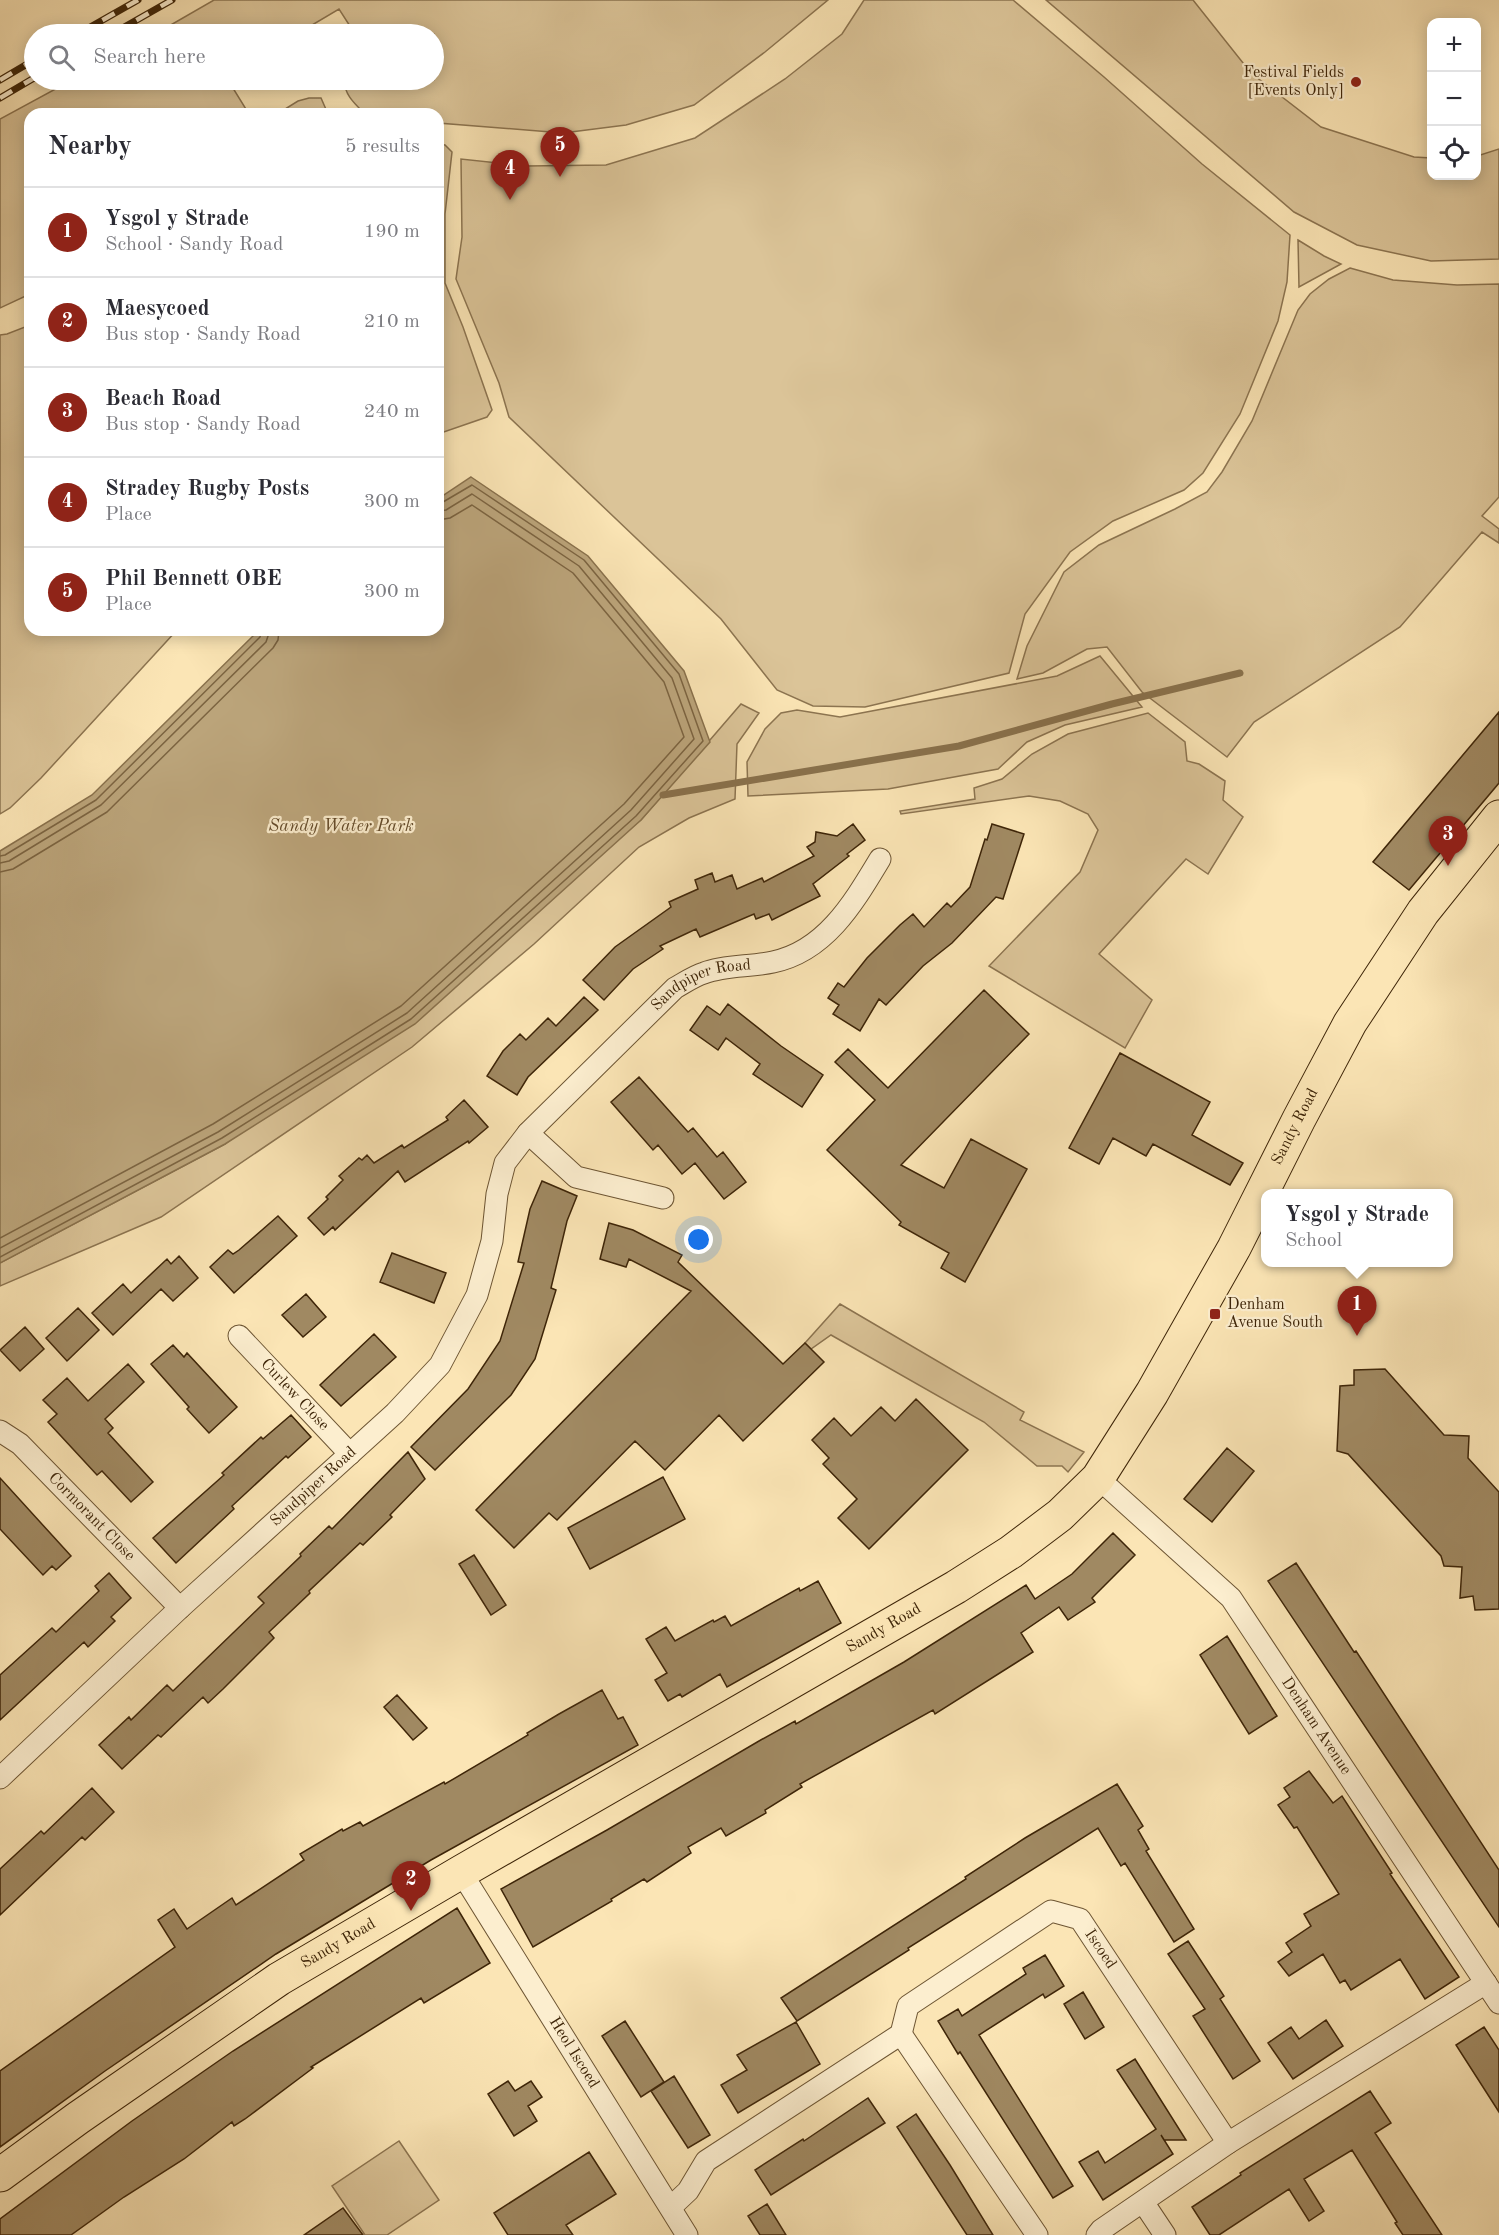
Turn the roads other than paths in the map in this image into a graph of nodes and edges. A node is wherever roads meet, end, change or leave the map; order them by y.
1 (1499, 817) edge
2 (880, 859) dead end
3 (528, 1133) junction
4 (1264, 1189) edge
5 (1261, 1194) edge
6 (663, 1198) dead end
7 (238, 1336) dead end
8 (0, 1431) edge
9 (350, 1454) junction
10 (1098, 1478) junction
11 (180, 1608) junction
12 (0, 1778) edge
13 (461, 1872) junction
14 (1486, 1983) junction
15 (1499, 2003) edge
16 (901, 2034) junction
17 (1228, 2143) junction
18 (0, 2175) edge
19 (1143, 2202) junction
20 (671, 2207) junction
21 (687, 2235) edge
22 (1037, 2235) edge
23 (1097, 2235) edge
24 (1165, 2235) edge

1 - 4 main road, Sandy Road
2 - 3 street, Sandpiper Road
3 - 6 street
3 - 9 street, Sandpiper Road
5 - 10 main road, Sandy Road
7 - 9 street, Curlew Close
8 - 11 street, Cormorant Close
9 - 11 street, Sandpiper Road
10 - 13 main road, Sandy Road
10 - 14 street, Denham Avenue
11 - 12 street, Sandpiper Road
13 - 18 main road, Sandy Road
13 - 20 street, Heol Iscoed
14 - 15 street, Denham Avenue
14 - 17 street
16 - 17 street, Iscoed
16 - 20 street
16 - 22 street
17 - 19 street
19 - 23 street
19 - 24 street
20 - 21 street, Heol Iscoed

